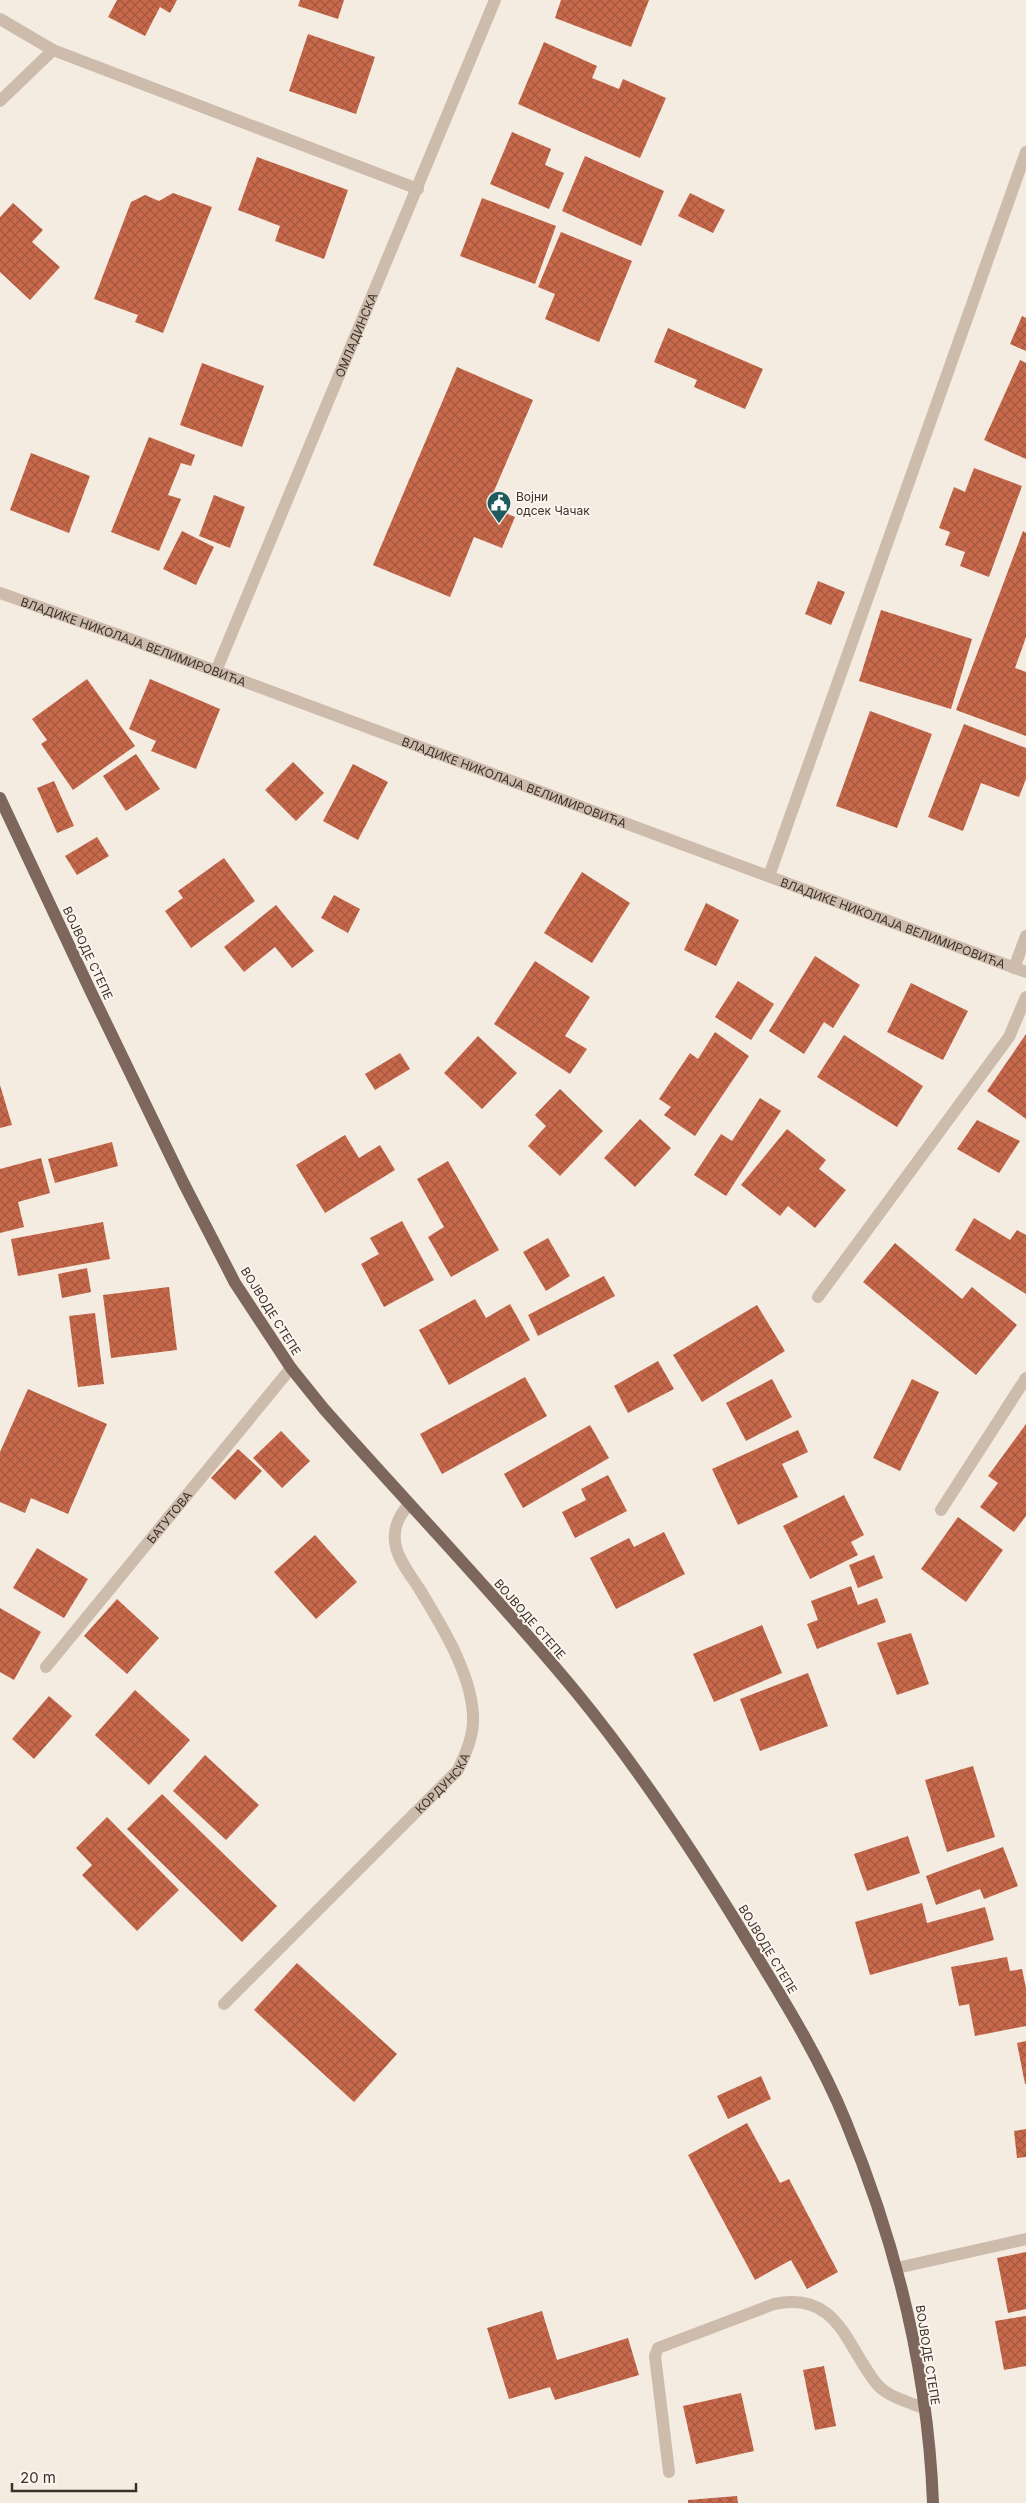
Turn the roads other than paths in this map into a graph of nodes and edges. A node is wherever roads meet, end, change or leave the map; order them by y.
1 (495, 0) edge
2 (0, 19) edge
3 (53, 50) junction
4 (0, 100) edge
5 (1026, 152) edge
6 (418, 189) junction
7 (0, 593) edge
8 (216, 671) junction
9 (0, 798) edge
10 (769, 876) junction
11 (1026, 936) edge
12 (1020, 970) edge
13 (1026, 997) edge
14 (818, 1297) dead end
15 (291, 1368) junction
16 (1026, 1378) edge
17 (409, 1505) junction
18 (941, 1510) dead end
19 (46, 1667) dead end
20 (224, 2004) dead end
21 (1026, 2239) edge
22 (897, 2268) junction
23 (923, 2408) junction
24 (669, 2472) dead end
25 (933, 2503) edge

1 - 6 street, ОМЛАДИНСКА
2 - 3 street
3 - 4 street
3 - 6 street
5 - 10 street
6 - 8 street, ОМЛАДИНСКА
7 - 8 street, ВЛАДИКЕ НИКОЛАЈА ВЕЛИМИРОВИЋА
8 - 10 street, ВЛАДИКЕ НИКОЛАЈА ВЕЛИМИРОВИЋА
9 - 15 main road, ВОЈВОДЕ СТЕПЕ
10 - 12 street, ВЛАДИКЕ НИКОЛАЈА ВЕЛИМИРОВИЋА
11 - 12 street
13 - 14 street
15 - 17 main road, ВОЈВОДЕ СТЕПЕ
15 - 19 street, БАТУТОВА
16 - 18 street
17 - 20 street, КОРДУНСКА
17 - 22 main road, ВОЈВОДЕ СТЕПЕ
21 - 22 street
22 - 23 main road, ВОЈВОДЕ СТЕПЕ
23 - 24 street
23 - 25 main road, ВОЈВОДЕ СТЕПЕ

